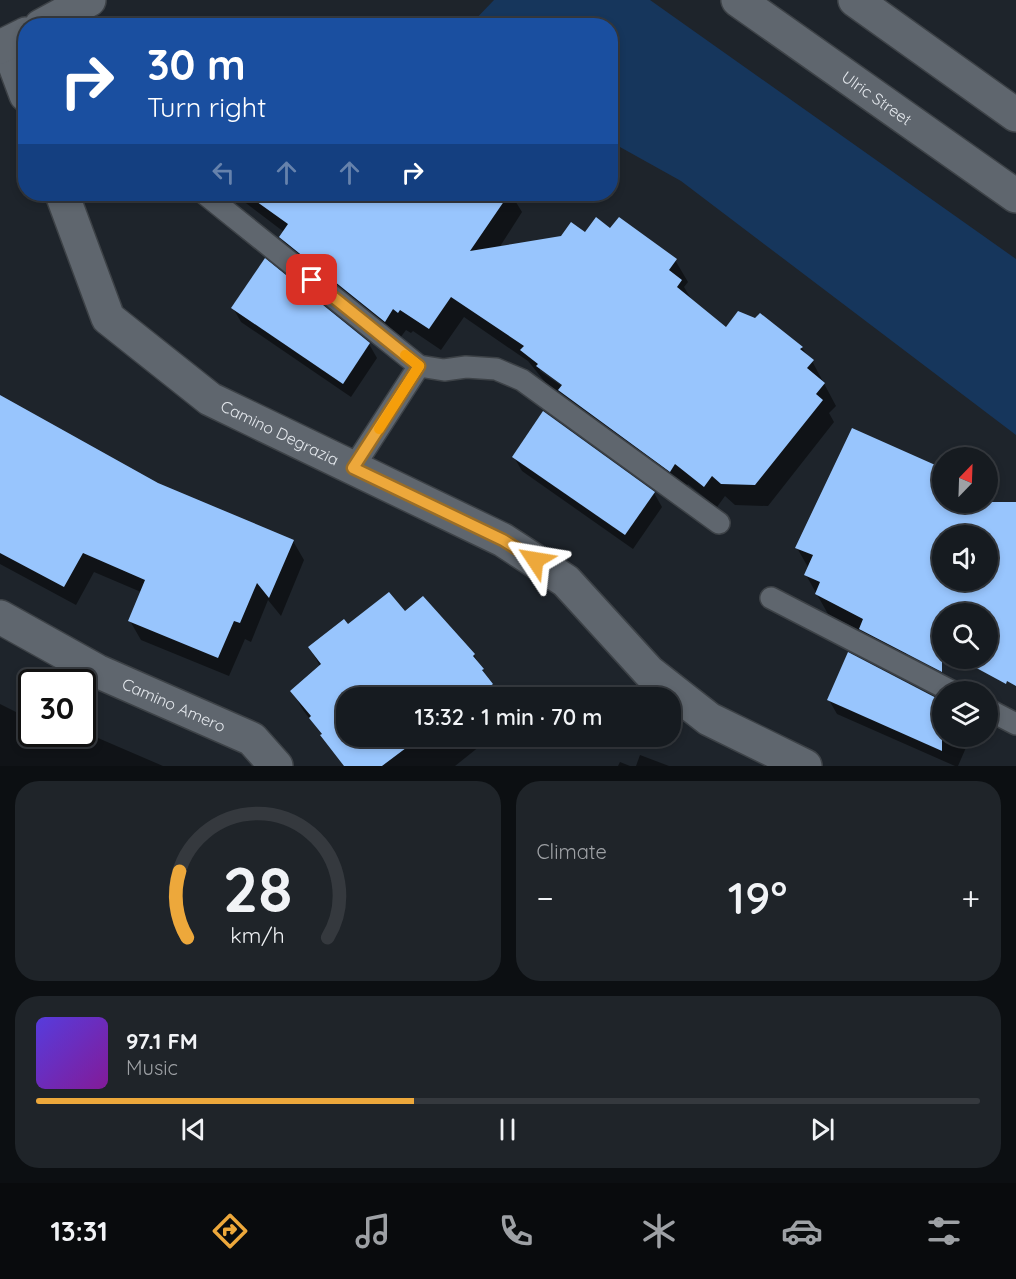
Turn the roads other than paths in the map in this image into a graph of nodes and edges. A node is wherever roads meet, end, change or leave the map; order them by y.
1 (89, 0) edge
2 (738, 0) edge
3 (855, 0) edge
4 (56, 18) edge
5 (11, 41) edge
6 (18, 66) edge
7 (1016, 116) edge
8 (974, 167) junction
9 (1016, 174) edge
10 (1016, 196) edge
11 (65, 201) edge
12 (214, 201) edge
13 (419, 366) junction
14 (353, 468) junction
15 (719, 523) dead end
16 (771, 598) dead end
17 (0, 617) edge
18 (933, 681) edge
19 (998, 715) edge
20 (1016, 724) edge
21 (276, 766) edge
22 (805, 766) edge

1 - 4 street
2 - 8 street, Ulric Street
3 - 7 street
5 - 6 street
8 - 9 street
8 - 10 street, Ulric Street
11 - 14 street, Camino Degrazia
12 - 13 lane
13 - 14 lane
13 - 15 lane
14 - 22 street, Camino Degrazia
16 - 18 lane
17 - 21 street, Camino Amero
19 - 20 lane

